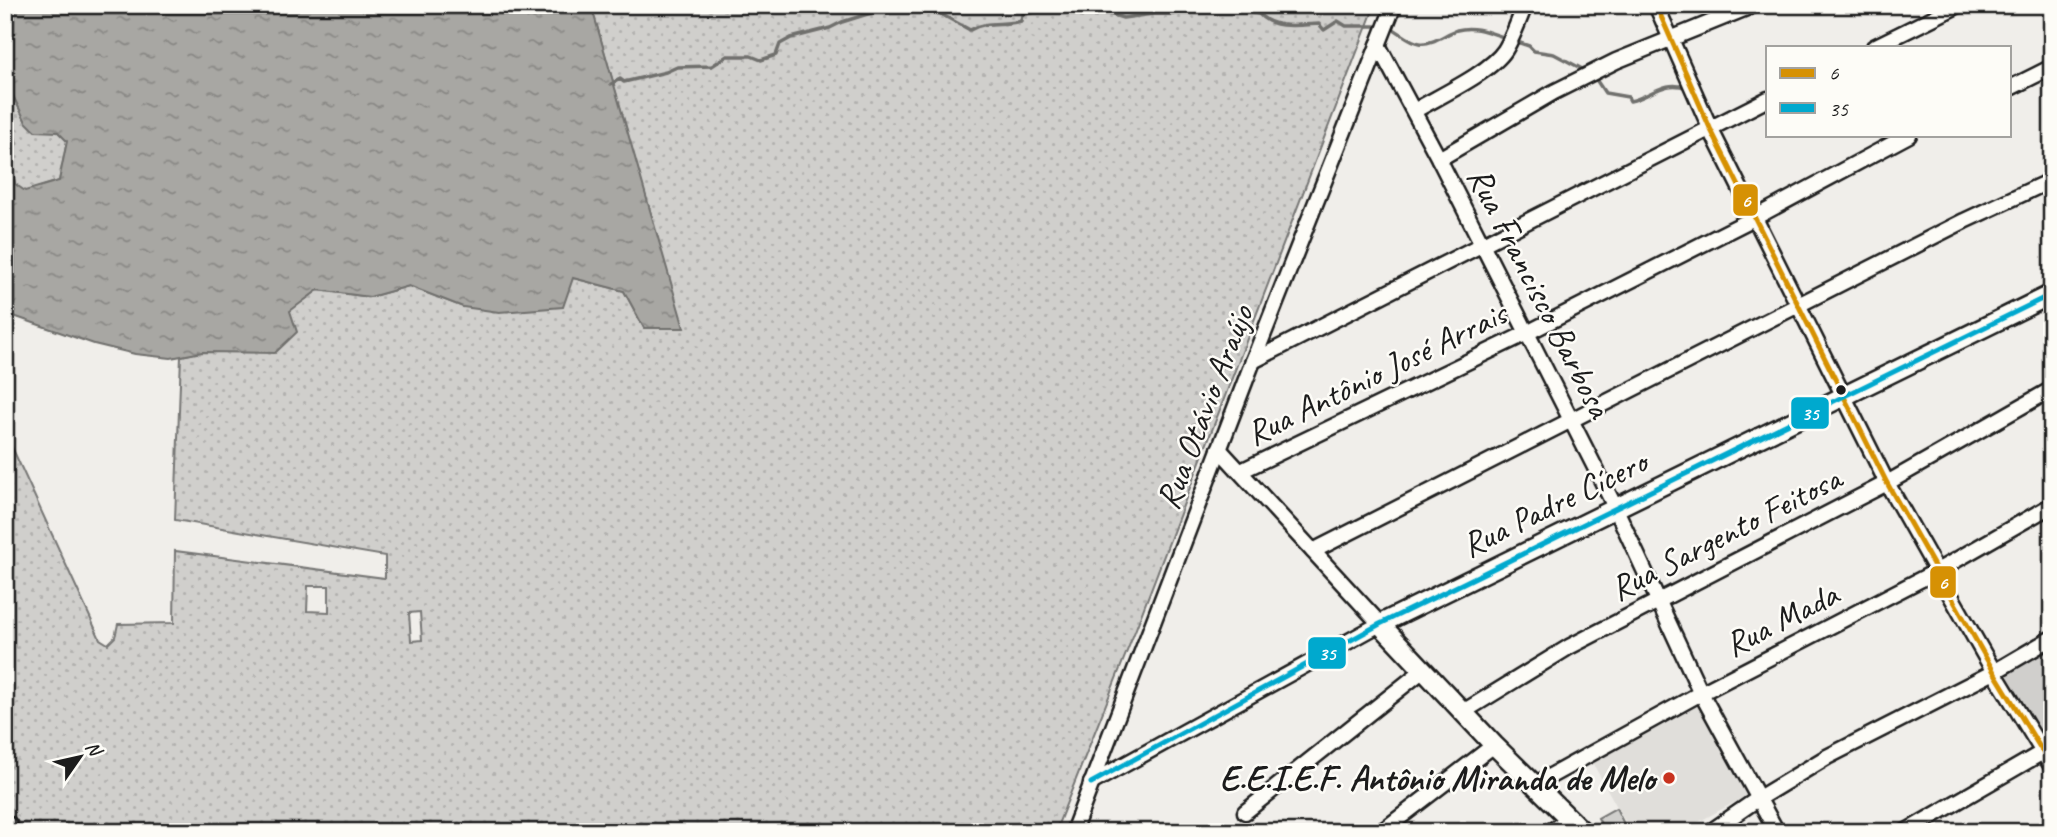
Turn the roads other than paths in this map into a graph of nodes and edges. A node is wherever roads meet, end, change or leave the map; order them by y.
1 (1394, 5) edge
2 (1525, 5) edge
3 (1656, 5) edge
4 (1754, 5) edge
5 (1959, 5) edge
6 (1672, 40) junction
7 (1378, 44) junction
8 (1876, 46) edge
9 (2052, 67) edge
10 (2011, 88) edge
11 (1766, 100) edge
12 (1414, 111) junction
13 (1710, 128) junction
14 (1907, 136) edge
15 (1439, 159) junction
16 (2052, 180) edge
17 (1754, 218) junction
18 (1482, 243) junction
19 (2052, 294) edge
20 (1799, 306) junction
21 (1527, 333) junction
22 (1253, 361) junction
23 (2052, 389) edge
24 (1843, 396) junction
25 (1570, 419) junction
26 (1219, 449) junction
27 (1241, 471) junction
28 (1887, 484) junction
29 (2052, 505) edge
30 (1615, 508) junction
31 (1313, 551) junction
32 (1937, 571) junction
33 (1658, 601) junction
34 (1380, 624) junction
35 (2052, 638) edge
36 (1422, 671) junction
37 (1994, 673) junction
38 (1701, 693) junction
39 (1463, 712) junction
40 (1494, 745) junction
41 (2043, 752) junction
42 (2052, 767) edge
43 (1091, 783) junction
44 (1536, 784) junction
45 (1759, 798) junction
46 (1245, 811) dead end
47 (1570, 818) junction
48 (1073, 832) edge
49 (1381, 832) edge
50 (1550, 832) edge
51 (1583, 832) edge
52 (1710, 832) edge
53 (1777, 832) edge
54 (1905, 832) edge

1 - 7 street, Rua Otávio Araújo
2 - 12 street
3 - 6 street
4 - 6 street
5 - 8 street
6 - 13 street
6 - 15 street
7 - 12 street, Rua Francisco Barbosa
7 - 22 street, Rua Otávio Araújo
9 - 10 street
11 - 13 street
12 - 15 street, Rua Francisco Barbosa
13 - 17 street
13 - 18 street
14 - 17 street, Rua Antônio José Arrais
15 - 18 street, Rua Francisco Barbosa
16 - 20 street
17 - 20 street
17 - 21 street, Rua Antônio José Arrais
18 - 21 street, Rua Francisco Barbosa
18 - 22 street
19 - 24 street, Rua Padre Cícero
20 - 24 street
20 - 25 street
21 - 25 street, Rua Francisco Barbosa
21 - 27 street, Rua Antônio José Arrais
22 - 26 street, Rua Otávio Araújo
23 - 28 street, Rua Sargento Feitosa
24 - 28 street
24 - 30 street, Rua Padre Cícero
25 - 30 street, Rua Francisco Barbosa
25 - 31 street
26 - 27 street
26 - 43 street, Rua Otávio Araújo
27 - 31 street
28 - 32 street
28 - 33 street, Rua Sargento Feitosa
29 - 32 street, Rua Mada
30 - 33 street, Rua Francisco Barbosa
30 - 34 street, Rua Padre Cícero
31 - 34 street
32 - 37 street
32 - 38 street, Rua Mada
33 - 38 street, Rua Francisco Barbosa
33 - 39 street, Rua Sargento Feitosa
34 - 36 street
34 - 43 street, Rua Padre Cícero
35 - 37 street
36 - 39 street
36 - 46 street
37 - 41 street
37 - 45 street
38 - 44 street, Rua Mada
38 - 45 street, Rua Francisco Barbosa
39 - 40 street
40 - 44 street
40 - 49 street
41 - 42 street
41 - 54 street
43 - 48 street, Rua Otávio Araújo
44 - 47 street
45 - 52 street
45 - 53 street, Rua Francisco Barbosa
47 - 50 street
47 - 51 street

